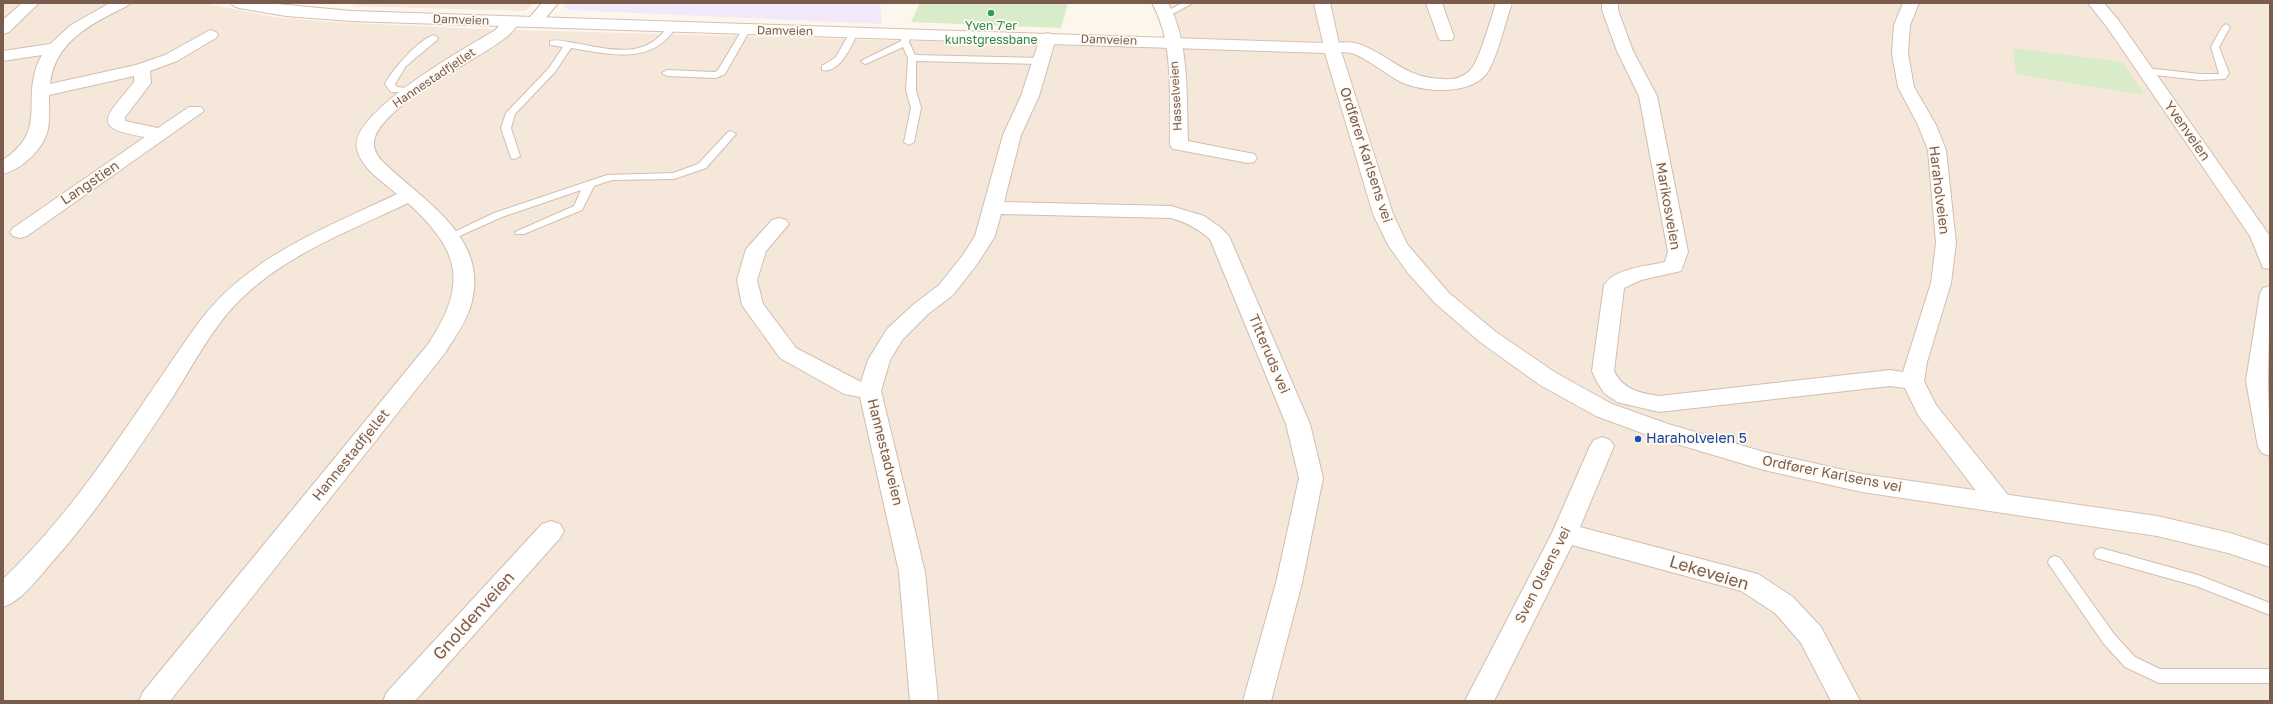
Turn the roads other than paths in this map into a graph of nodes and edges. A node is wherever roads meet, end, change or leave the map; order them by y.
1 (31, 3) edge
2 (122, 3) edge
3 (239, 3) edge
4 (550, 3) edge
5 (1190, 3) edge
6 (1322, 3) edge
7 (1434, 3) edge
8 (1504, 3) edge
9 (1610, 3) edge
10 (1911, 3) edge
11 (2096, 3) edge
12 (1163, 9) edge
13 (512, 22) junction
14 (533, 23) junction
15 (672, 27) junction
16 (2226, 27) dead end
17 (3, 28) edge
18 (746, 30) junction
19 (854, 32) junction
20 (210, 35) dead end
21 (1446, 37) dead end
22 (434, 38) dead end
23 (906, 38) junction
24 (1048, 38) junction
25 (1174, 41) junction
26 (552, 43) dead end
27 (569, 45) junction
28 (57, 48) junction
29 (1332, 48) junction
30 (3, 56) edge
31 (912, 58) junction
32 (864, 61) dead end
33 (1041, 61) junction
34 (825, 68) dead end
35 (141, 69) junction
36 (2146, 71) junction
37 (667, 73) dead end
38 (412, 91) junction
39 (42, 92) junction
40 (195, 111) dead end
41 (160, 134) junction
42 (731, 134) dead end
43 (909, 142) dead end
44 (515, 156) dead end
45 (1248, 158) dead end
46 (3, 168) edge
47 (589, 185) junction
48 (410, 195) junction
49 (994, 208) junction
50 (778, 224) dead end
51 (20, 232) dead end
52 (520, 232) dead end
53 (451, 236) junction
54 (2270, 263) edge
55 (2270, 293) edge
56 (1913, 381) junction
57 (870, 391) junction
58 (1602, 446) dead end
59 (2270, 447) edge
60 (2000, 502) junction
61 (550, 531) dead end
62 (1565, 533) junction
63 (2101, 554) dead end
64 (2270, 557) edge
65 (2054, 562) dead end
66 (3, 596) edge
67 (2270, 609) edge
68 (2270, 676) edge
69 (153, 701) edge
70 (397, 701) edge
71 (924, 701) edge
72 (1257, 701) edge
73 (1479, 701) edge
74 (1846, 701) edge

1 - 17 street
2 - 28 street
3 - 13 street, Damveien
4 - 14 street
5 - 12 lane
6 - 29 street, Ordfører Karlsens vei
7 - 21 street
8 - 29 street, Damveien
9 - 56 street, Marikosveien
10 - 56 street, Haraholveien
11 - 36 street, Yvenveien
12 - 25 street, Hasselveien
13 - 14 street, Damveien
13 - 38 street, Hannestadfjellet
14 - 15 street, Damveien
15 - 18 street, Damveien
15 - 27 lane
16 - 36 lane
18 - 19 street, Damveien
18 - 37 lane
19 - 23 street, Damveien
19 - 34 lane
20 - 35 street
22 - 38 lane
23 - 24 street, Damveien
23 - 31 lane
23 - 32 lane
24 - 25 street, Damveien
24 - 33 street, Hannestadveien
25 - 29 street, Damveien
25 - 45 street, Hasselveien
26 - 27 lane
27 - 44 lane
28 - 30 street
28 - 39 street
29 - 60 street, Ordfører Karlsens vei
31 - 33 lane
31 - 43 lane
33 - 49 street, Hannestadveien
35 - 39 street
35 - 41 street
36 - 54 street, Yvenveien
38 - 48 street, Hannestadfjellet
39 - 46 street
40 - 41 street, Langstien
41 - 51 street, Langstien
42 - 47 lane
47 - 52 lane
47 - 53 lane
48 - 53 street, Hannestadfjellet
48 - 66 street
49 - 57 street, Hannestadveien
49 - 72 street, Titteruds vei
50 - 57 street
53 - 69 street, Hannestadfjellet
55 - 59 street
56 - 60 street
57 - 71 street, Hannestadveien
58 - 62 street, Sven Olsens vei
60 - 64 street, Ordfører Karlsens vei
61 - 70 street, Gnoldenveien
62 - 73 street, Sven Olsens vei
62 - 74 street, Lekeveien
63 - 67 lane
65 - 68 lane

